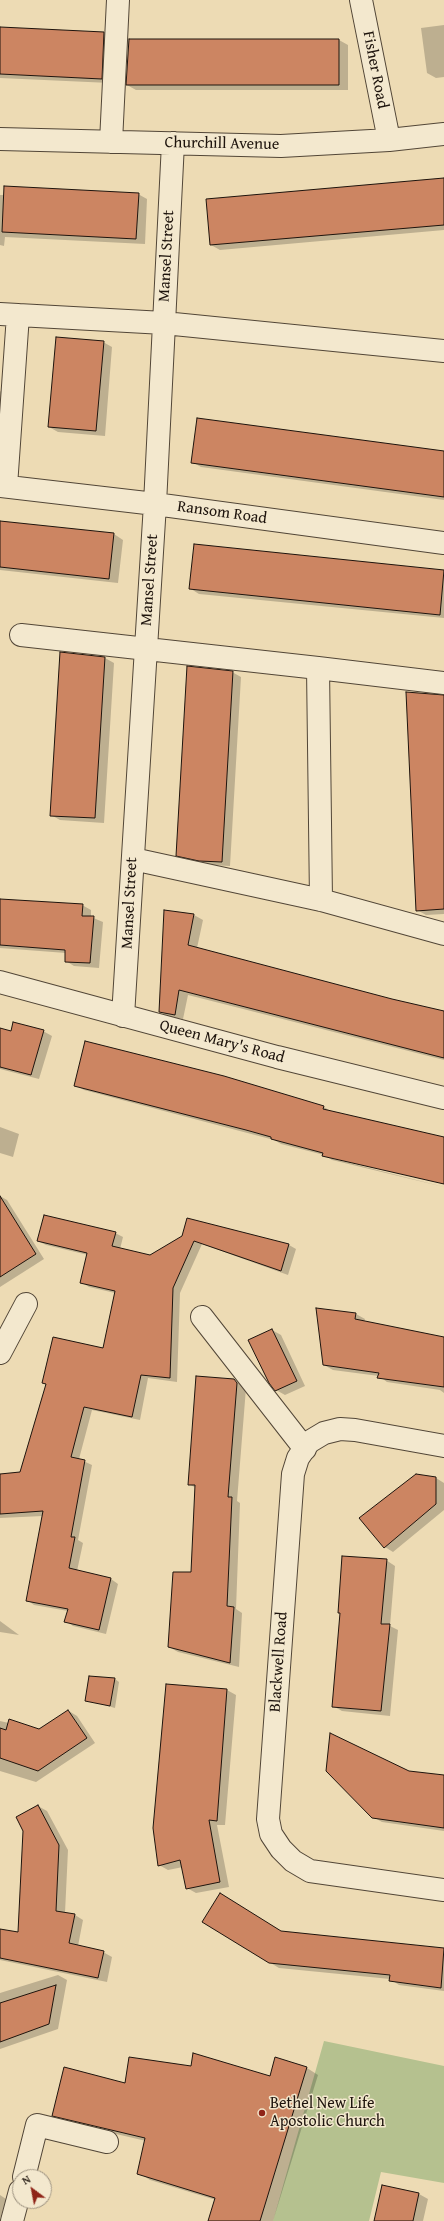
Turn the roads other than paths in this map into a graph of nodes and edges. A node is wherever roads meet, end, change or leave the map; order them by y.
1 (118, 0) edge
2 (361, 0) edge
3 (444, 134) edge
4 (0, 139) edge
5 (389, 140) junction
6 (111, 142) junction
7 (173, 143) junction
8 (9, 315) edge
9 (164, 323) junction
10 (444, 352) edge
11 (3, 486) edge
12 (155, 504) junction
13 (444, 543) edge
14 (21, 635) dead end
15 (146, 648) junction
16 (318, 668) junction
17 (444, 683) edge
18 (133, 859) junction
19 (321, 900) junction
20 (444, 934) edge
21 (0, 982) edge
22 (123, 1016) junction
23 (444, 1098) edge
24 (26, 1304) dead end
25 (202, 1316) dead end
26 (0, 1353) edge
27 (444, 1446) edge
28 (305, 1449) junction
29 (444, 1890) edge
30 (107, 2142) dead end
31 (26, 2169) edge
32 (15, 2209) edge
33 (12, 2221) edge

1 - 6 street
2 - 5 street, Fisher Road
3 - 5 street, Churchill Avenue
4 - 6 street, Churchill Avenue
5 - 7 street, Churchill Avenue
6 - 7 street, Churchill Avenue
7 - 9 street, Mansel Street
8 - 9 street
8 - 11 street
9 - 10 street
9 - 12 street, Mansel Street
11 - 12 street, Ransom Road
12 - 13 street, Ransom Road
12 - 15 street, Mansel Street
14 - 15 street
15 - 16 street
15 - 18 street, Mansel Street
16 - 17 street
16 - 19 street
18 - 19 street
18 - 22 street, Mansel Street
19 - 20 street
21 - 22 street, Queen Mary's Road
22 - 23 street, Queen Mary's Road
24 - 26 street
25 - 28 street
27 - 28 street, Blackwell Road
28 - 29 street, Blackwell Road
30 - 31 street
32 - 33 street

